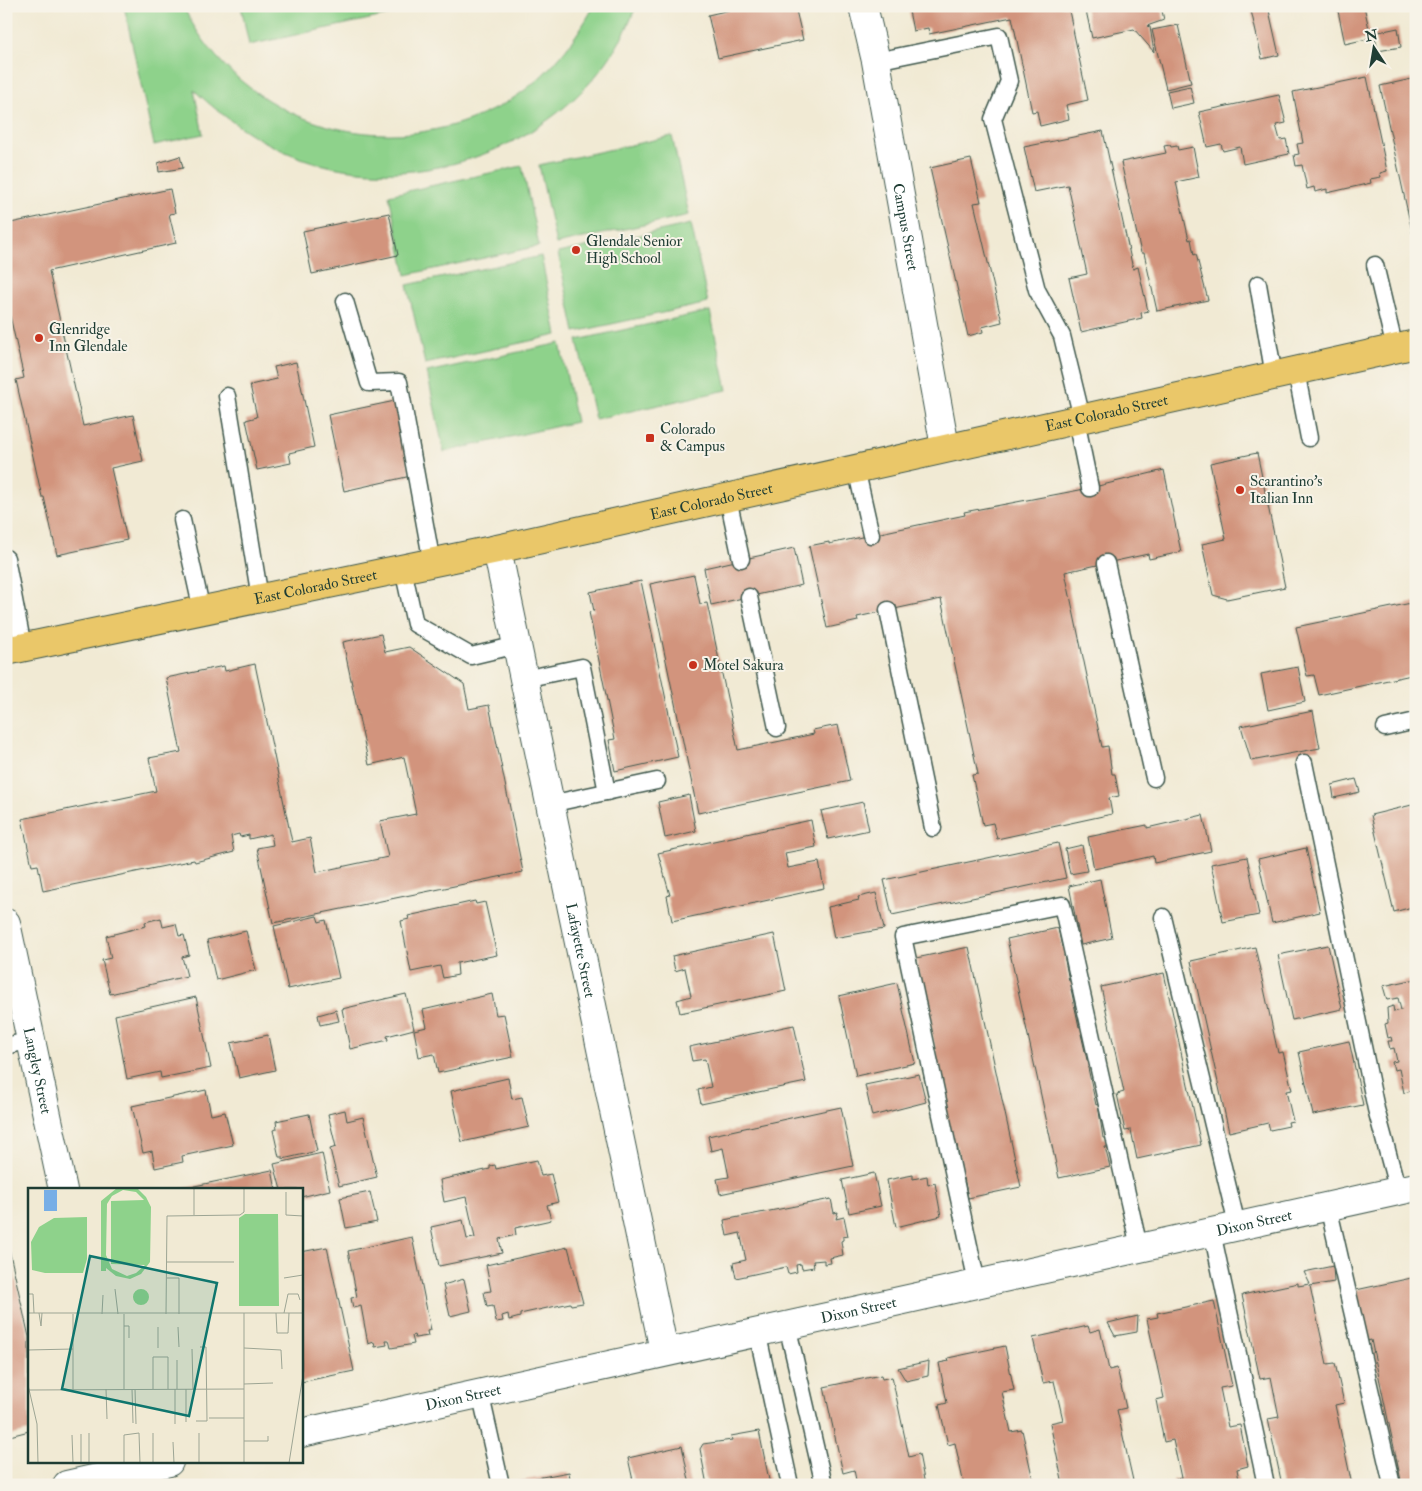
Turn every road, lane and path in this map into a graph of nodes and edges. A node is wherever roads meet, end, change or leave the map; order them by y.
1 (863, 6) edge
2 (876, 61) junction
3 (1374, 265) dead end
4 (1258, 284) dead end
5 (345, 301) dead end
6 (1406, 347) edge
7 (1285, 373) junction
8 (227, 396) dead end
9 (1079, 419) junction
10 (1309, 438) dead end
11 (945, 447) junction
12 (856, 468) junction
13 (1090, 488) dead end
14 (728, 498) junction
15 (182, 520) dead end
16 (871, 535) dead end
17 (497, 549) junction
18 (6, 558) edge
19 (742, 560) dead end
20 (432, 563) junction
21 (1106, 563) dead end
22 (403, 569) junction
23 (749, 597) dead end
24 (260, 598) junction
25 (888, 610) dead end
26 (202, 611) junction
27 (517, 644) junction
28 (15, 649) edge
29 (524, 678) junction
30 (1416, 721) edge
31 (777, 728) dead end
32 (1385, 728) dead end
33 (1304, 763) dead end
34 (1154, 778) dead end
35 (657, 781) dead end
36 (607, 792) junction
37 (550, 804) junction
38 (933, 828) dead end
39 (1163, 917) dead end
40 (6, 923) edge
41 (19, 1043) edge
42 (62, 1188) edge
43 (1407, 1189) edge
44 (1328, 1206) junction
45 (1224, 1228) junction
46 (1140, 1247) junction
47 (977, 1283) junction
48 (787, 1324) junction
49 (757, 1331) junction
50 (664, 1351) junction
51 (480, 1392) junction
52 (302, 1432) edge
53 (150, 1464) edge
54 (123, 1467) edge
55 (67, 1485) edge
56 (501, 1485) edge
57 (790, 1485) edge
58 (824, 1485) edge
59 (1266, 1485) edge
60 (1392, 1485) edge

1 - 2 street, Campus Street
2 - 9 lane
2 - 11 street, Campus Street
3 - 6 lane
4 - 7 lane
5 - 20 lane
6 - 7 main road, East Colorado Street
7 - 9 main road, East Colorado Street
7 - 10 lane
8 - 24 lane
9 - 11 main road, East Colorado Street
9 - 13 lane
11 - 12 main road, East Colorado Street
12 - 14 main road, East Colorado Street
12 - 16 lane
14 - 17 main road, East Colorado Street
14 - 19 lane
15 - 26 lane
17 - 20 main road, East Colorado Street
17 - 27 street, Lafayette Street
18 - 28 lane
20 - 22 main road, East Colorado Street
21 - 34 lane
22 - 24 main road, East Colorado Street
22 - 27 lane
23 - 31 lane
24 - 26 main road, East Colorado Street
25 - 38 lane
26 - 28 main road, East Colorado Street
27 - 29 street, Lafayette Street
29 - 36 lane
29 - 37 street, Lafayette Street
30 - 32 lane
33 - 43 lane
35 - 36 lane
36 - 37 lane
37 - 50 street, Lafayette Street
39 - 45 lane
40 - 41 street, Langley Street
41 - 42 street, Langley Street
43 - 44 street, Dixon Street
44 - 45 street, Dixon Street
44 - 60 lane
45 - 46 street, Dixon Street
45 - 59 lane
46 - 47 street, Dixon Street
46 - 47 lane
47 - 48 street, Dixon Street
48 - 49 street, Dixon Street
48 - 58 lane
49 - 50 street, Dixon Street
49 - 57 lane
50 - 51 street, Dixon Street
51 - 52 street, Dixon Street
51 - 56 lane
53 - 54 street
54 - 55 street

